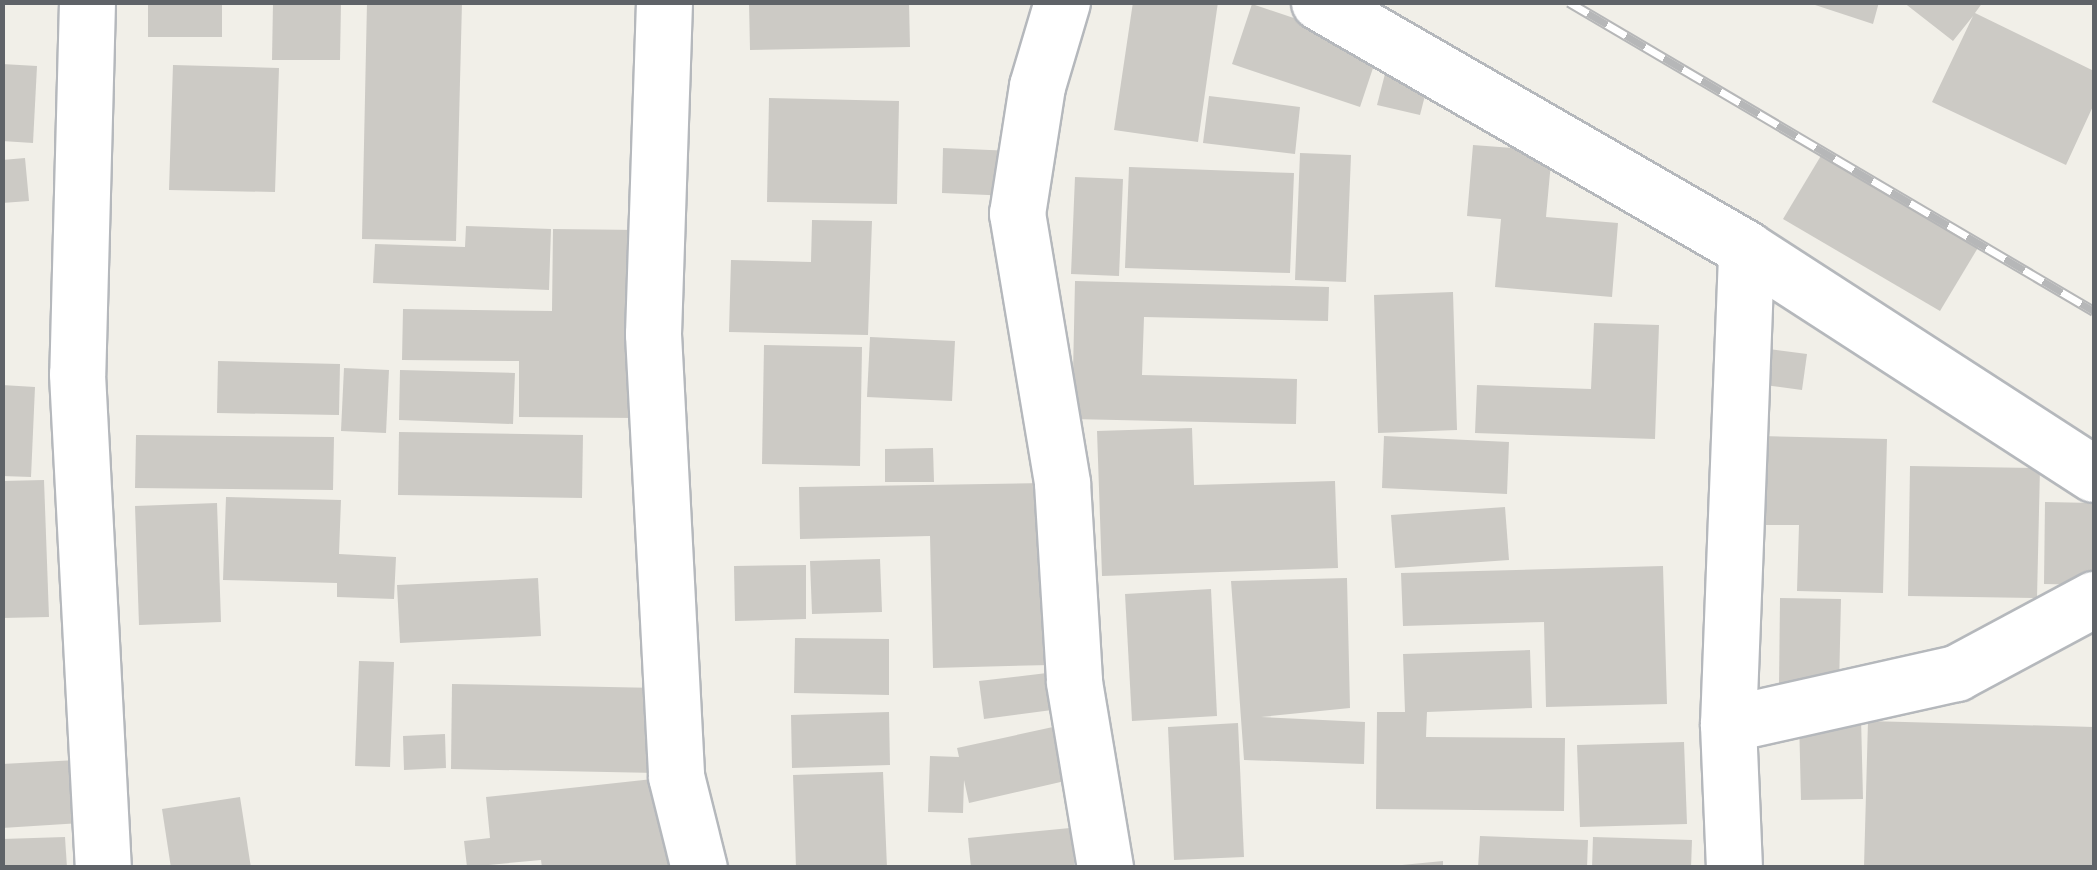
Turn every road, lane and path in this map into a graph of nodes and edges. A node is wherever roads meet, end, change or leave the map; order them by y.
1 (87, 2) edge
2 (664, 2) edge
3 (1062, 2) edge
4 (1319, 2) edge
5 (1746, 249) junction
6 (2094, 474) edge
7 (2094, 599) edge
8 (1728, 724) junction
9 (102, 868) edge
10 (699, 868) edge
11 (1105, 868) edge
12 (1734, 868) edge

1 - 9 street
2 - 10 street
3 - 11 street
4 - 5 street
5 - 6 street
5 - 8 street
7 - 8 street
8 - 12 street

